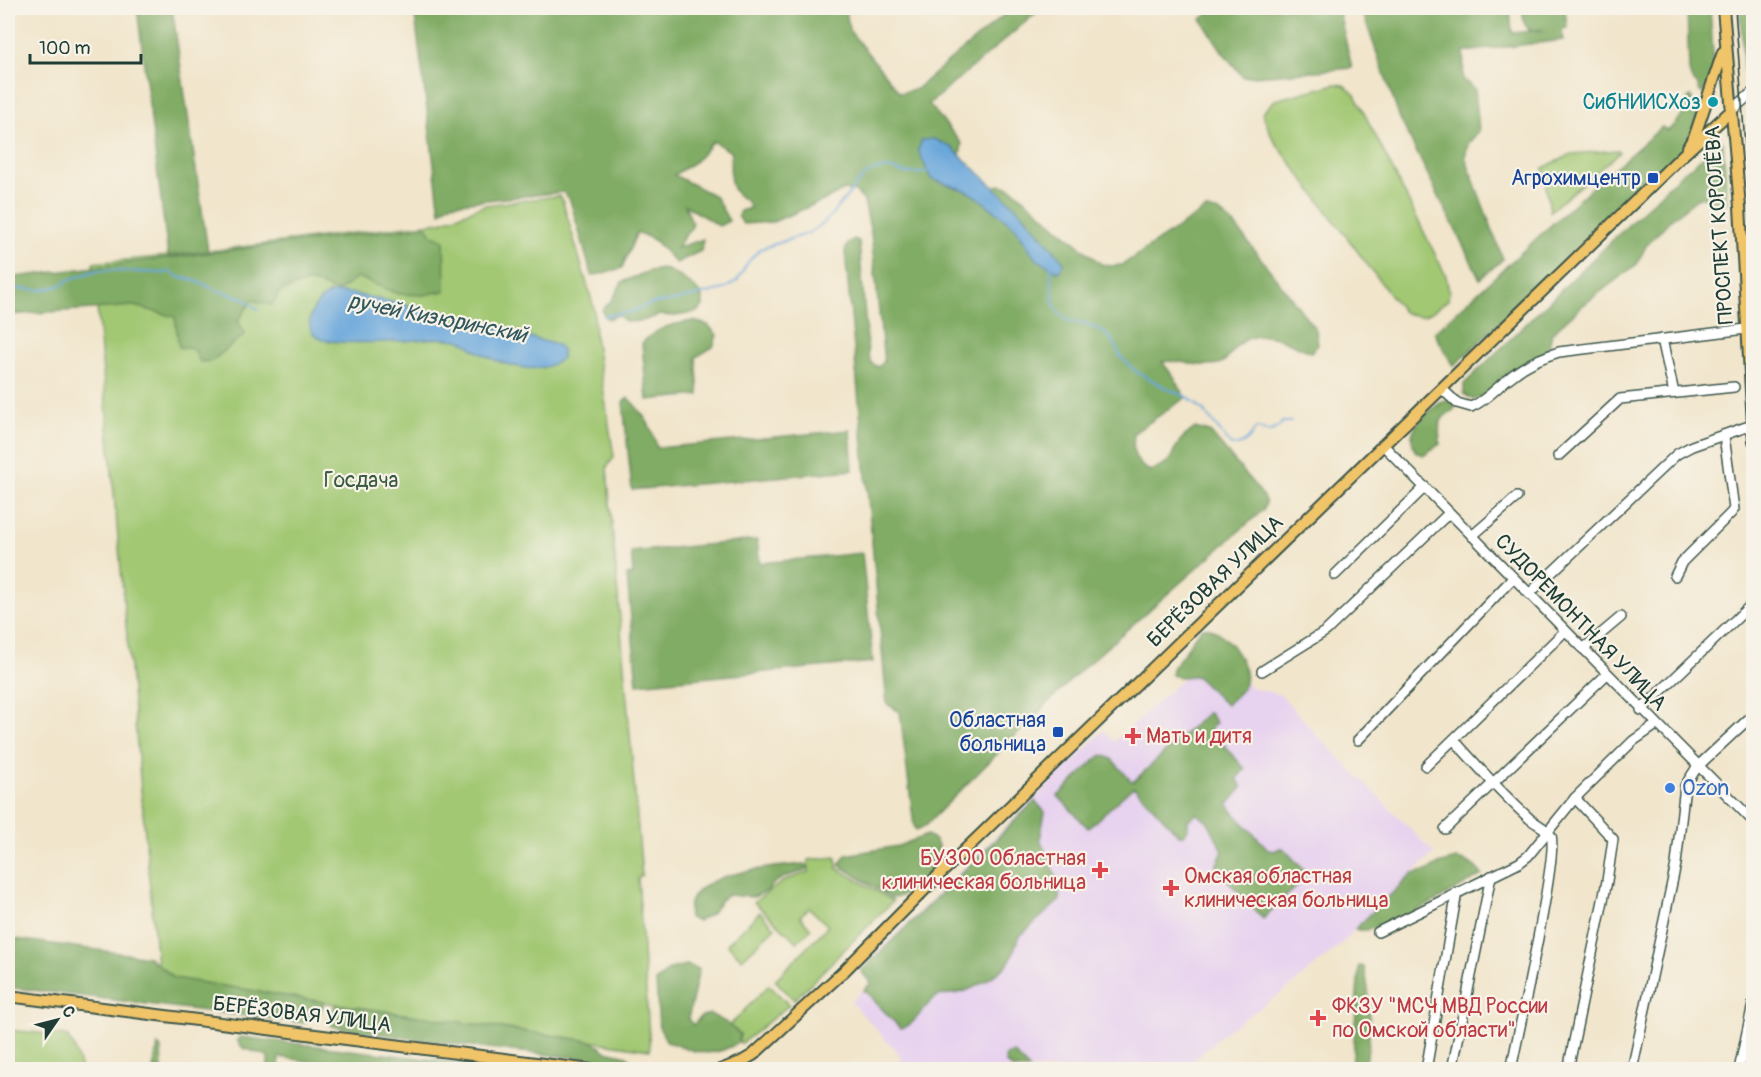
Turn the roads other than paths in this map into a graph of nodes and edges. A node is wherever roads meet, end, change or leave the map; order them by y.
1 (1723, 8) edge
2 (1726, 44) junction
3 (1754, 91) edge
4 (1731, 111) junction
5 (1685, 153) junction
6 (1746, 328) junction
7 (1662, 339) junction
8 (1734, 387) dead end
9 (1442, 389) junction
10 (1674, 393) junction
11 (1752, 425) edge
12 (1724, 436) junction
13 (1754, 441) edge
14 (1383, 445) junction
15 (1557, 456) dead end
16 (1425, 488) junction
17 (1517, 496) dead end
18 (1449, 513) junction
19 (1472, 536) junction
20 (1335, 575) dead end
21 (1675, 576) dead end
22 (1513, 578) junction
23 (1529, 594) junction
24 (1754, 602) edge
25 (1621, 617) dead end
26 (1565, 631) junction
27 (1582, 649) junction
28 (1262, 671) dead end
29 (1607, 674) junction
30 (1641, 710) junction
31 (1754, 714) edge
32 (1656, 724) junction
33 (1358, 740) dead end
34 (1454, 740) junction
35 (1426, 766) dead end
36 (1697, 766) junction
37 (1492, 783) junction
38 (1575, 798) junction
39 (1754, 822) edge
40 (1445, 829) dead end
41 (1549, 833) junction
42 (1491, 876) junction
43 (1457, 892) junction
44 (1378, 932) dead end
45 (8, 996) edge
46 (1754, 999) edge
47 (590, 1069) edge
48 (720, 1070) edge
49 (1426, 1070) edge
50 (1452, 1070) edge
51 (1510, 1070) edge
52 (1568, 1070) edge
53 (1632, 1070) edge
54 (1739, 1070) edge

1 - 2 main road, ПРОСПЕКТ КОРОЛЁВА
2 - 4 main road, ПРОСПЕКТ КОРОЛЁВА
2 - 5 main road
3 - 4 street
4 - 5 main road, БЕРЁЗОВАЯ УЛИЦА
4 - 6 main road, ПРОСПЕКТ КОРОЛЁВА
5 - 9 main road, БЕРЁЗОВАЯ УЛИЦА
6 - 7 street
6 - 11 main road, ПРОСПЕКТ КОРОЛЁВА
7 - 9 street
7 - 10 street
8 - 10 street
9 - 14 main road, БЕРЁЗОВАЯ УЛИЦА
10 - 15 street
11 - 12 street
11 - 13 main road, ПРОСПЕКТ КОРОЛЁВА
12 - 21 street
12 - 23 street
14 - 16 street, СУДОРЕМОНТНАЯ УЛИЦА
14 - 48 main road, БЕРЁЗОВАЯ УЛИЦА
16 - 18 street, СУДОРЕМОНТНАЯ УЛИЦА
16 - 20 street
17 - 19 street
18 - 19 street, СУДОРЕМОНТНАЯ УЛИЦА
18 - 28 street
19 - 22 street, СУДОРЕМОНТНАЯ УЛИЦА
22 - 23 street, СУДОРЕМОНТНАЯ УЛИЦА
22 - 33 street
23 - 26 street, СУДОРЕМОНТНАЯ УЛИЦА
24 - 30 street
25 - 27 street
26 - 27 street, СУДОРЕМОНТНАЯ УЛИЦА
26 - 34 street
27 - 29 street, СУДОРЕМОНТНАЯ УЛИЦА
29 - 30 street, СУДОРЕМОНТНАЯ УЛИЦА
29 - 37 street
30 - 32 street, СУДОРЕМОНТНАЯ УЛИЦА
31 - 36 street
32 - 36 street, СУДОРЕМОНТНАЯ УЛИЦА
32 - 38 street
34 - 35 street
34 - 37 street
36 - 39 street, СУДОРЕМОНТНАЯ УЛИЦА
36 - 53 street
37 - 40 street
37 - 41 street
38 - 41 street
38 - 52 street
41 - 42 street
41 - 51 street
42 - 43 street
42 - 50 street
43 - 44 street
43 - 49 street
45 - 47 main road, БЕРЁЗОВАЯ УЛИЦА
46 - 54 street

